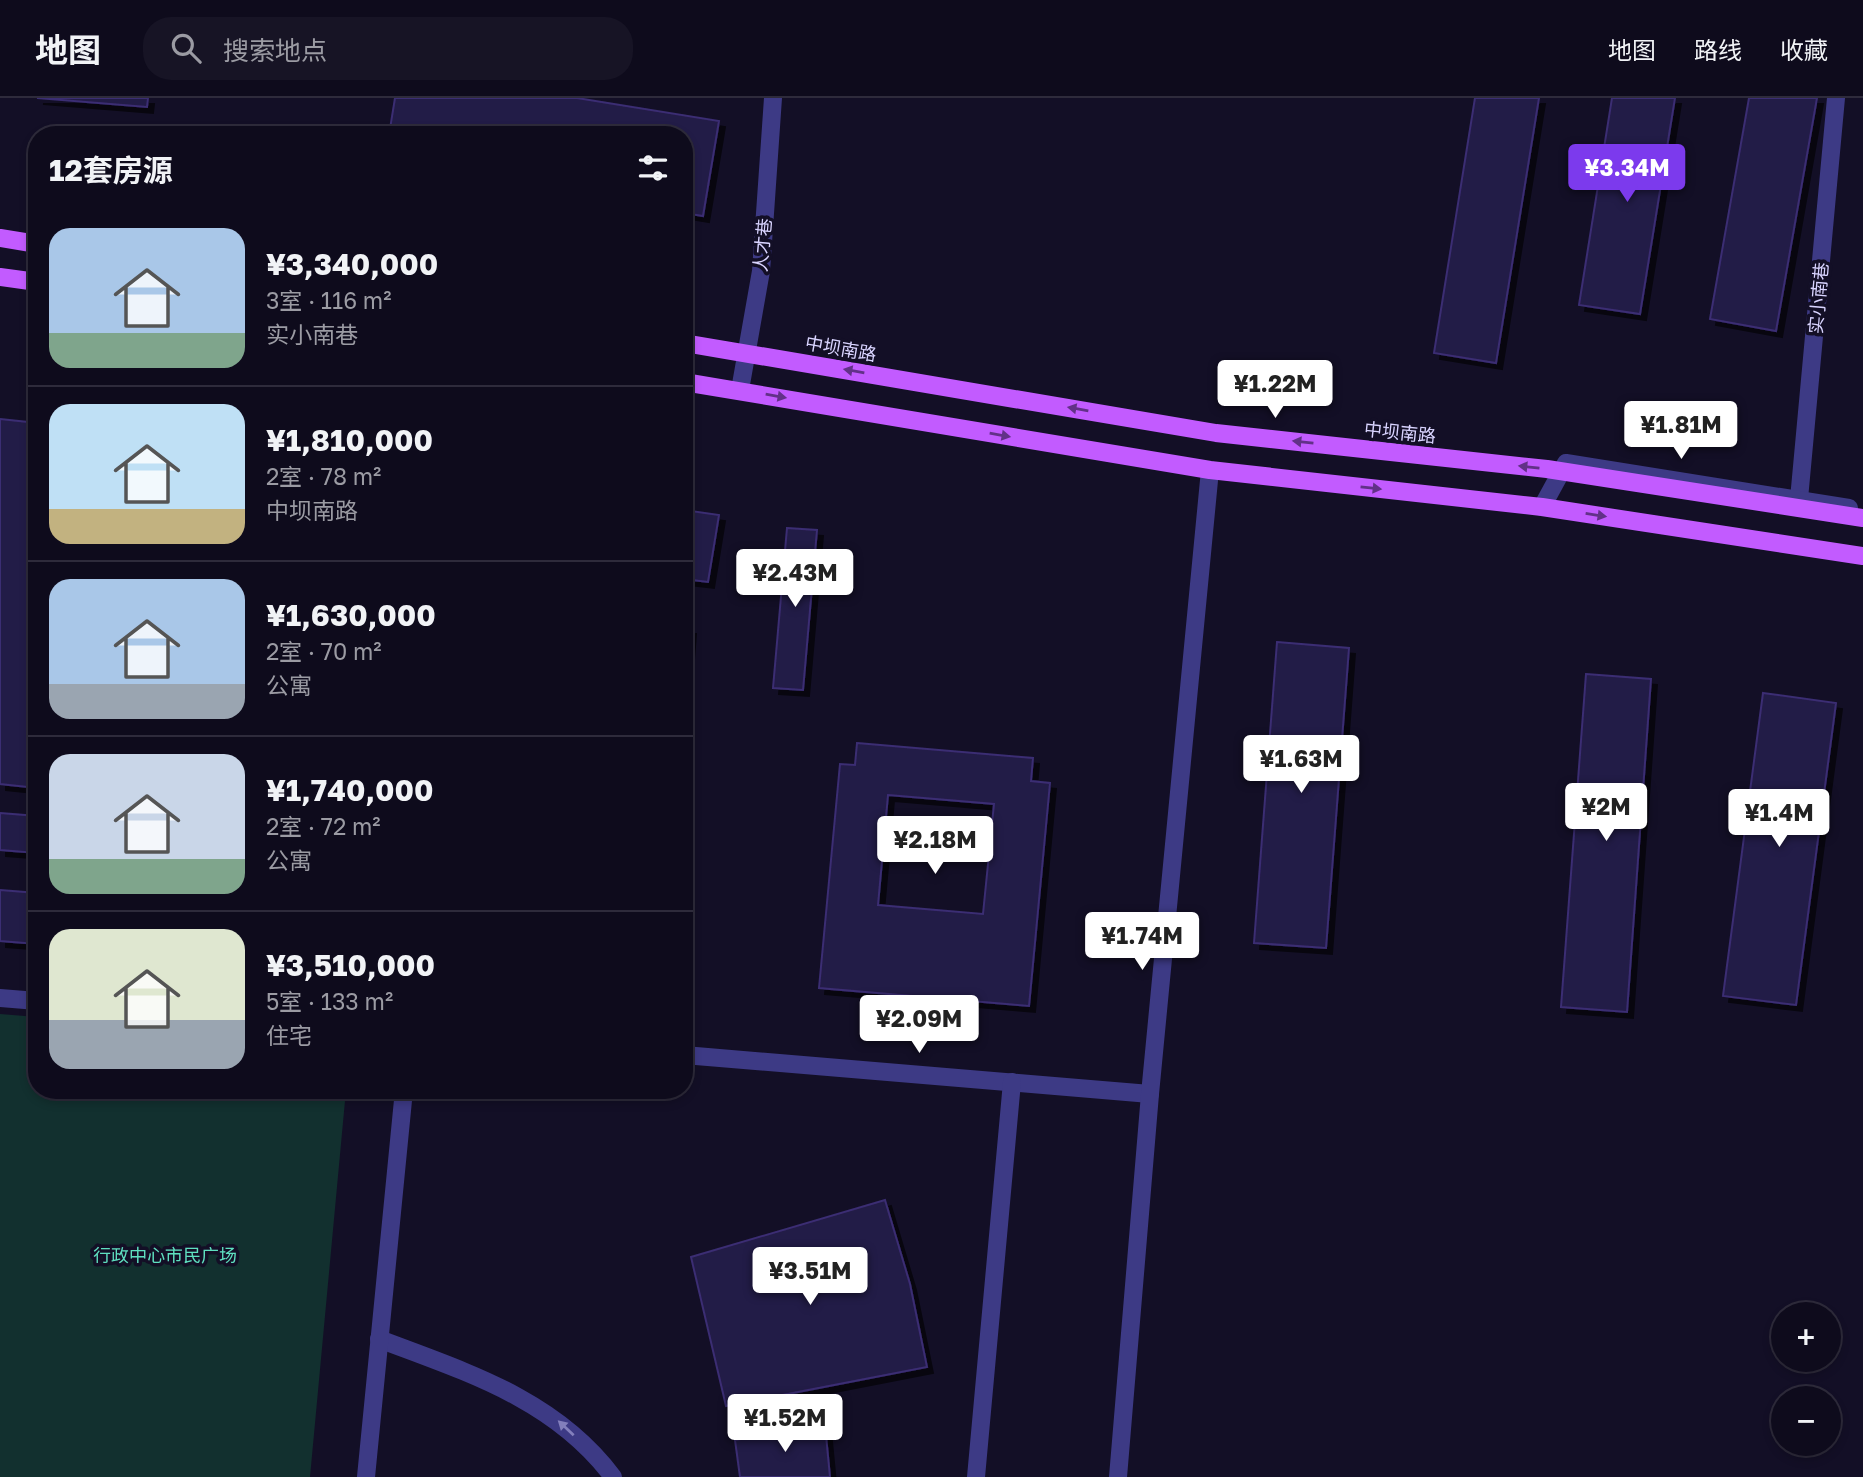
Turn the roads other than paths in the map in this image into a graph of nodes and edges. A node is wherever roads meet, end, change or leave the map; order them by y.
1 (773, 98) edge
2 (1836, 98) edge
3 (0, 239) edge
4 (28, 243) edge
5 (0, 277) edge
6 (28, 281) edge
7 (693, 345) edge
8 (693, 383) edge
9 (740, 390) junction
10 (1210, 470) junction
11 (1799, 499) junction
12 (1542, 507) junction
13 (1863, 510) edge
14 (1863, 518) edge
15 (1863, 556) edge
16 (0, 998) edge
17 (28, 1000) edge
18 (693, 1056) edge
19 (1012, 1082) junction
20 (1150, 1094) junction
21 (403, 1099) edge
22 (379, 1339) junction
23 (366, 1477) edge
24 (613, 1477) edge
25 (976, 1477) edge
26 (1118, 1477) edge

1 - 9 street, 人才巷
2 - 11 street, 实小南巷
3 - 4 main road
5 - 6 main road
14 -> 7 main road, 中坝南路
8 - 9 main road
9 -> 10 main road
10 -> 12 main road
10 - 20 street
11 - 12 street
11 - 13 street
12 -> 15 main road
16 - 17 street
18 - 19 street
19 - 20 street
19 - 25 street
20 - 26 street
21 - 22 street
22 - 23 street
24 -> 22 street

